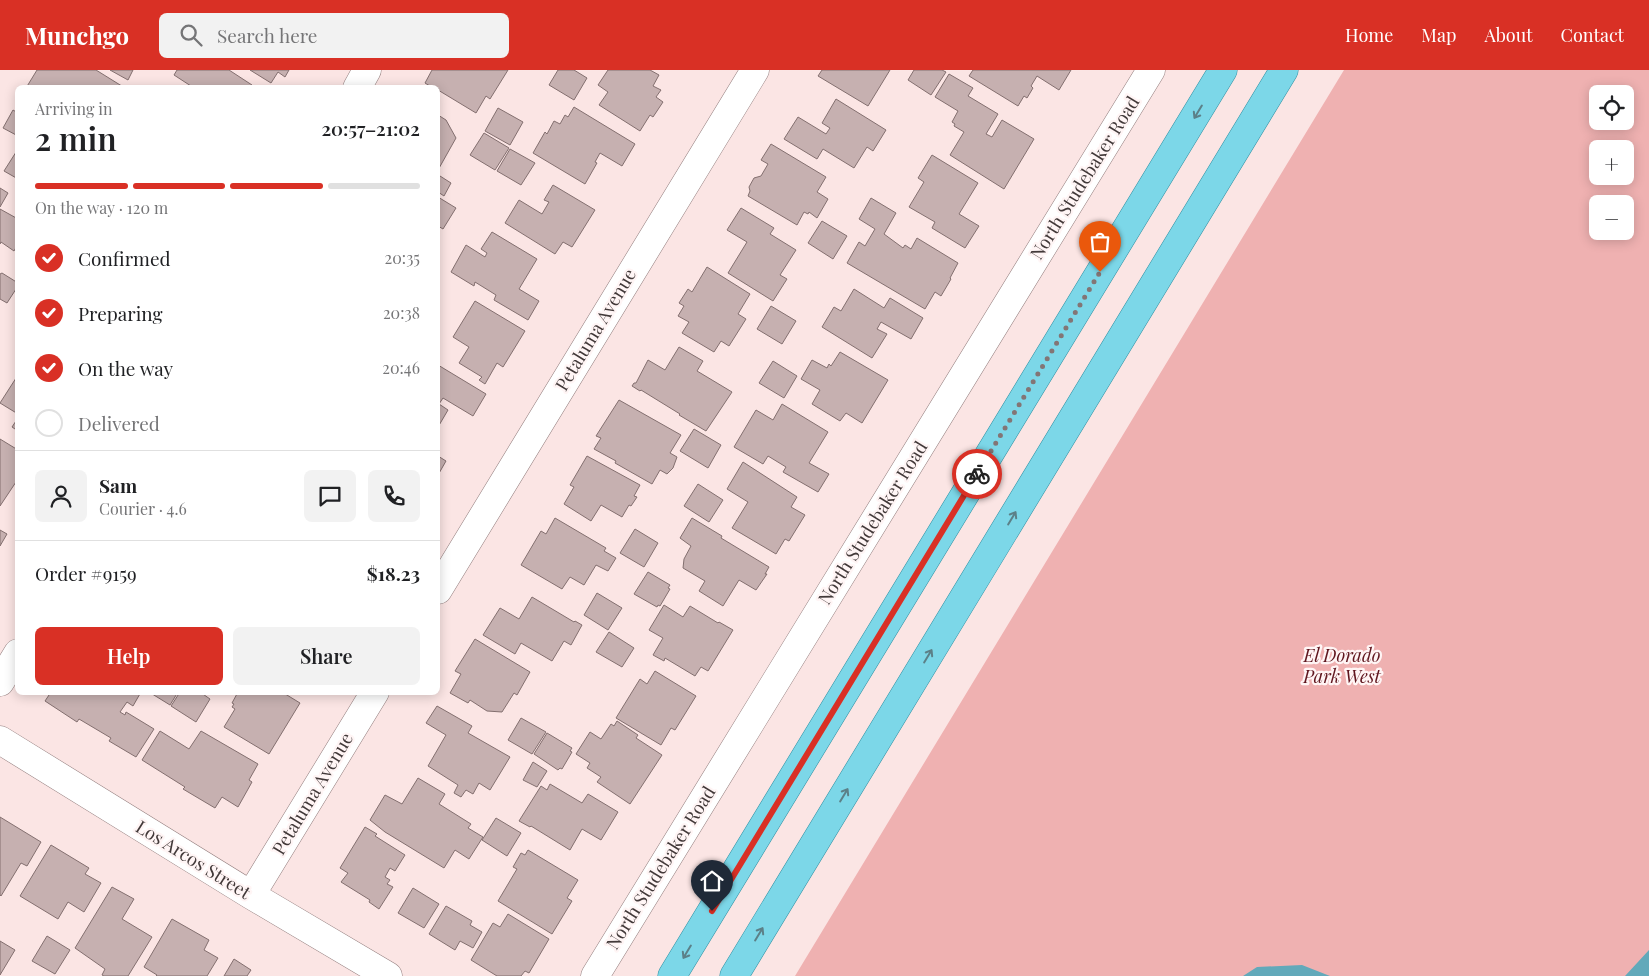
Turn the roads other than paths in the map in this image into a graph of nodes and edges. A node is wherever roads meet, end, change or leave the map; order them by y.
1 (367, 70) edge
2 (755, 70) edge
3 (1151, 70) edge
4 (1223, 70) edge
5 (1284, 70) edge
6 (359, 85) edge
7 (440, 587) edge
8 (15, 658) edge
9 (0, 682) edge
10 (373, 695) edge
11 (0, 740) edge
12 (251, 895) junction
13 (388, 976) edge
14 (595, 976) edge
15 (672, 976) edge
16 (734, 976) edge

1 - 6 street
2 - 7 street, Petaluma Avenue
3 - 14 street, North Studebaker Road
4 -> 15 main road
16 -> 5 main road
8 - 9 street
10 - 12 street, Petaluma Avenue
11 - 12 street, Los Arcos Street
12 - 13 street, Los Arcos Street

